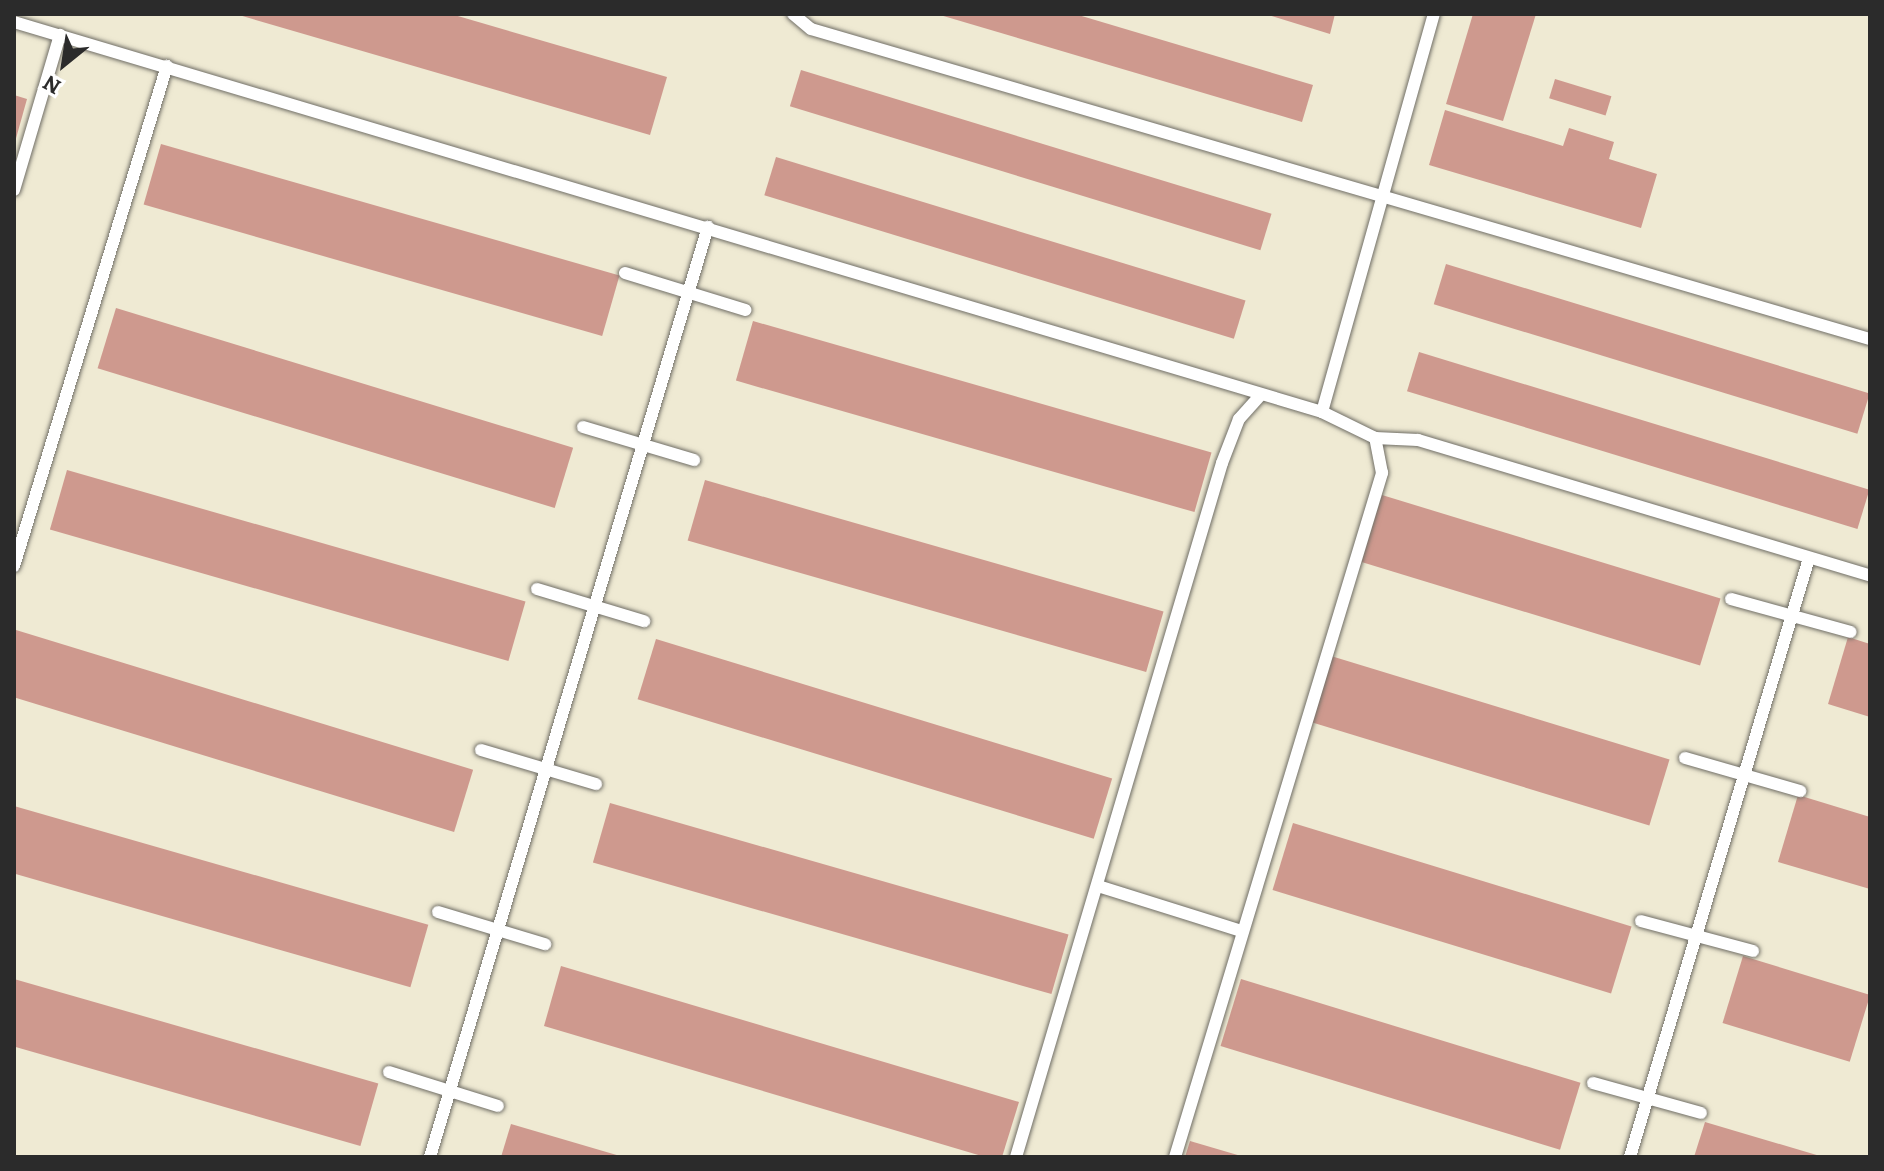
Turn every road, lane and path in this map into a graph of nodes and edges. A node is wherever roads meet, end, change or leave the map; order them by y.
1 (793, 14) edge
2 (1434, 14) edge
3 (14, 22) edge
4 (60, 35) junction
5 (167, 66) junction
6 (14, 190) edge
7 (1387, 195) junction
8 (708, 227) junction
9 (625, 273) dead end
10 (688, 293) junction
11 (745, 310) dead end
12 (1870, 339) edge
13 (1259, 397) junction
14 (1322, 412) junction
15 (583, 427) dead end
16 (1375, 438) junction
17 (643, 445) junction
18 (694, 460) dead end
19 (18, 537) edge
20 (1809, 558) junction
21 (14, 566) edge
22 (1870, 576) edge
23 (537, 589) dead end
24 (1731, 599) dead end
25 (594, 606) junction
26 (1791, 616) junction
27 (644, 621) dead end
28 (1851, 632) dead end
29 (481, 750) dead end
30 (1685, 758) dead end
31 (546, 769) junction
32 (1744, 775) junction
33 (596, 784) dead end
34 (1800, 791) dead end
35 (1098, 886) junction
36 (438, 912) dead end
37 (1641, 921) dead end
38 (497, 930) junction
39 (1242, 931) junction
40 (1696, 936) junction
41 (545, 944) dead end
42 (1753, 951) dead end
43 (389, 1072) dead end
44 (1593, 1083) dead end
45 (449, 1091) junction
46 (1647, 1098) junction
47 (498, 1106) dead end
48 (1701, 1113) dead end
49 (430, 1157) edge
50 (1016, 1157) edge
51 (1175, 1157) edge
52 (1630, 1157) edge

1 - 7 lane
2 - 7 lane
3 - 4 lane
4 - 5 lane
4 - 6 lane
5 - 8 lane
5 - 19 lane
7 - 12 lane
7 - 14 lane
8 - 10 lane
8 - 13 lane
9 - 10 lane
10 - 11 lane
10 - 17 lane
13 - 14 lane
13 - 35 lane
14 - 16 lane
15 - 17 lane
16 - 20 lane
16 - 39 lane
17 - 18 lane
17 - 25 lane
19 - 21 lane
20 - 22 lane
20 - 26 lane
23 - 25 lane
24 - 26 lane
25 - 27 lane
25 - 31 lane
26 - 28 lane
26 - 32 lane
29 - 31 lane
30 - 32 lane
31 - 33 lane
31 - 38 lane
32 - 34 lane
32 - 40 lane
35 - 39 lane
35 - 50 lane
36 - 38 lane
37 - 40 lane
38 - 41 lane
38 - 45 lane
39 - 51 lane
40 - 42 lane
40 - 46 lane
43 - 45 lane
44 - 46 lane
45 - 47 lane
45 - 49 lane
46 - 48 lane
46 - 52 lane

